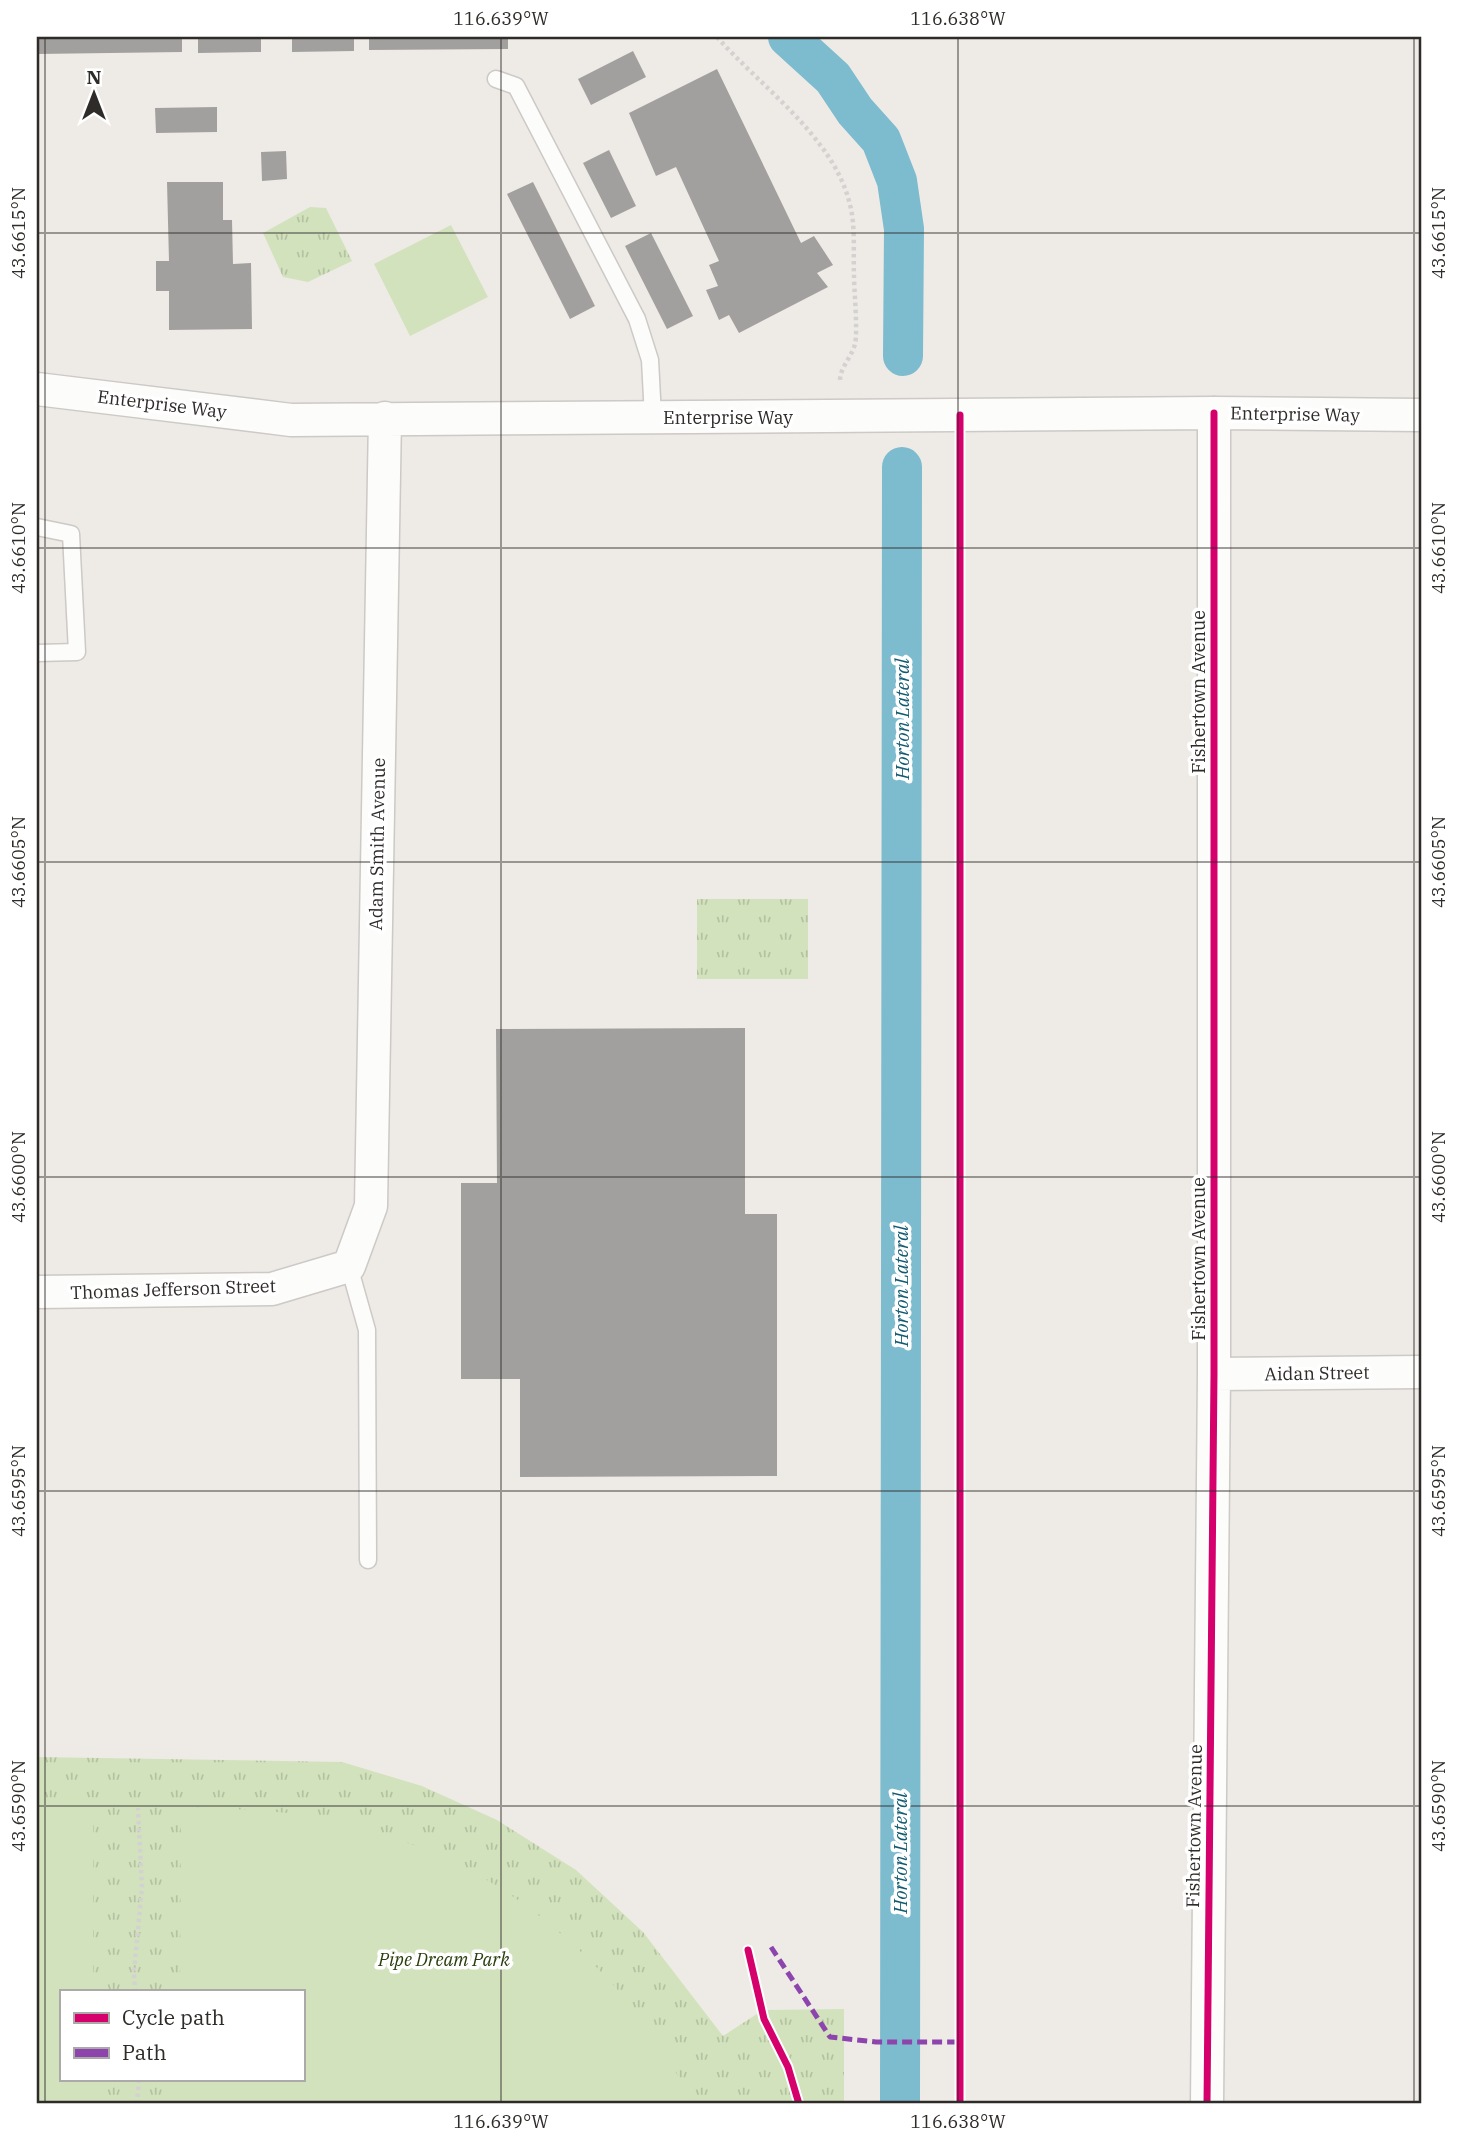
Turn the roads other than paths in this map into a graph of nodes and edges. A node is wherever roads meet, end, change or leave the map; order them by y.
1 (496, 79) dead end
2 (37, 389) edge
3 (1213, 413) junction
4 (1421, 415) edge
5 (653, 417) junction
6 (385, 418) junction
7 (37, 527) edge
8 (37, 653) edge
9 (349, 1266) junction
10 (37, 1292) edge
11 (1421, 1372) edge
12 (1213, 1374) junction
13 (368, 1560) dead end
14 (1207, 2104) edge

1 - 5 lane
2 - 6 street, Enterprise Way
3 - 4 street, Enterprise Way
3 - 5 street, Enterprise Way
3 - 12 street, Fishertown Avenue
5 - 6 street, Enterprise Way
6 - 9 street, Adam Smith Avenue
7 - 8 lane
9 - 10 street, Thomas Jefferson Street
9 - 13 lane
11 - 12 street, Aidan Street
12 - 14 street, Fishertown Avenue

